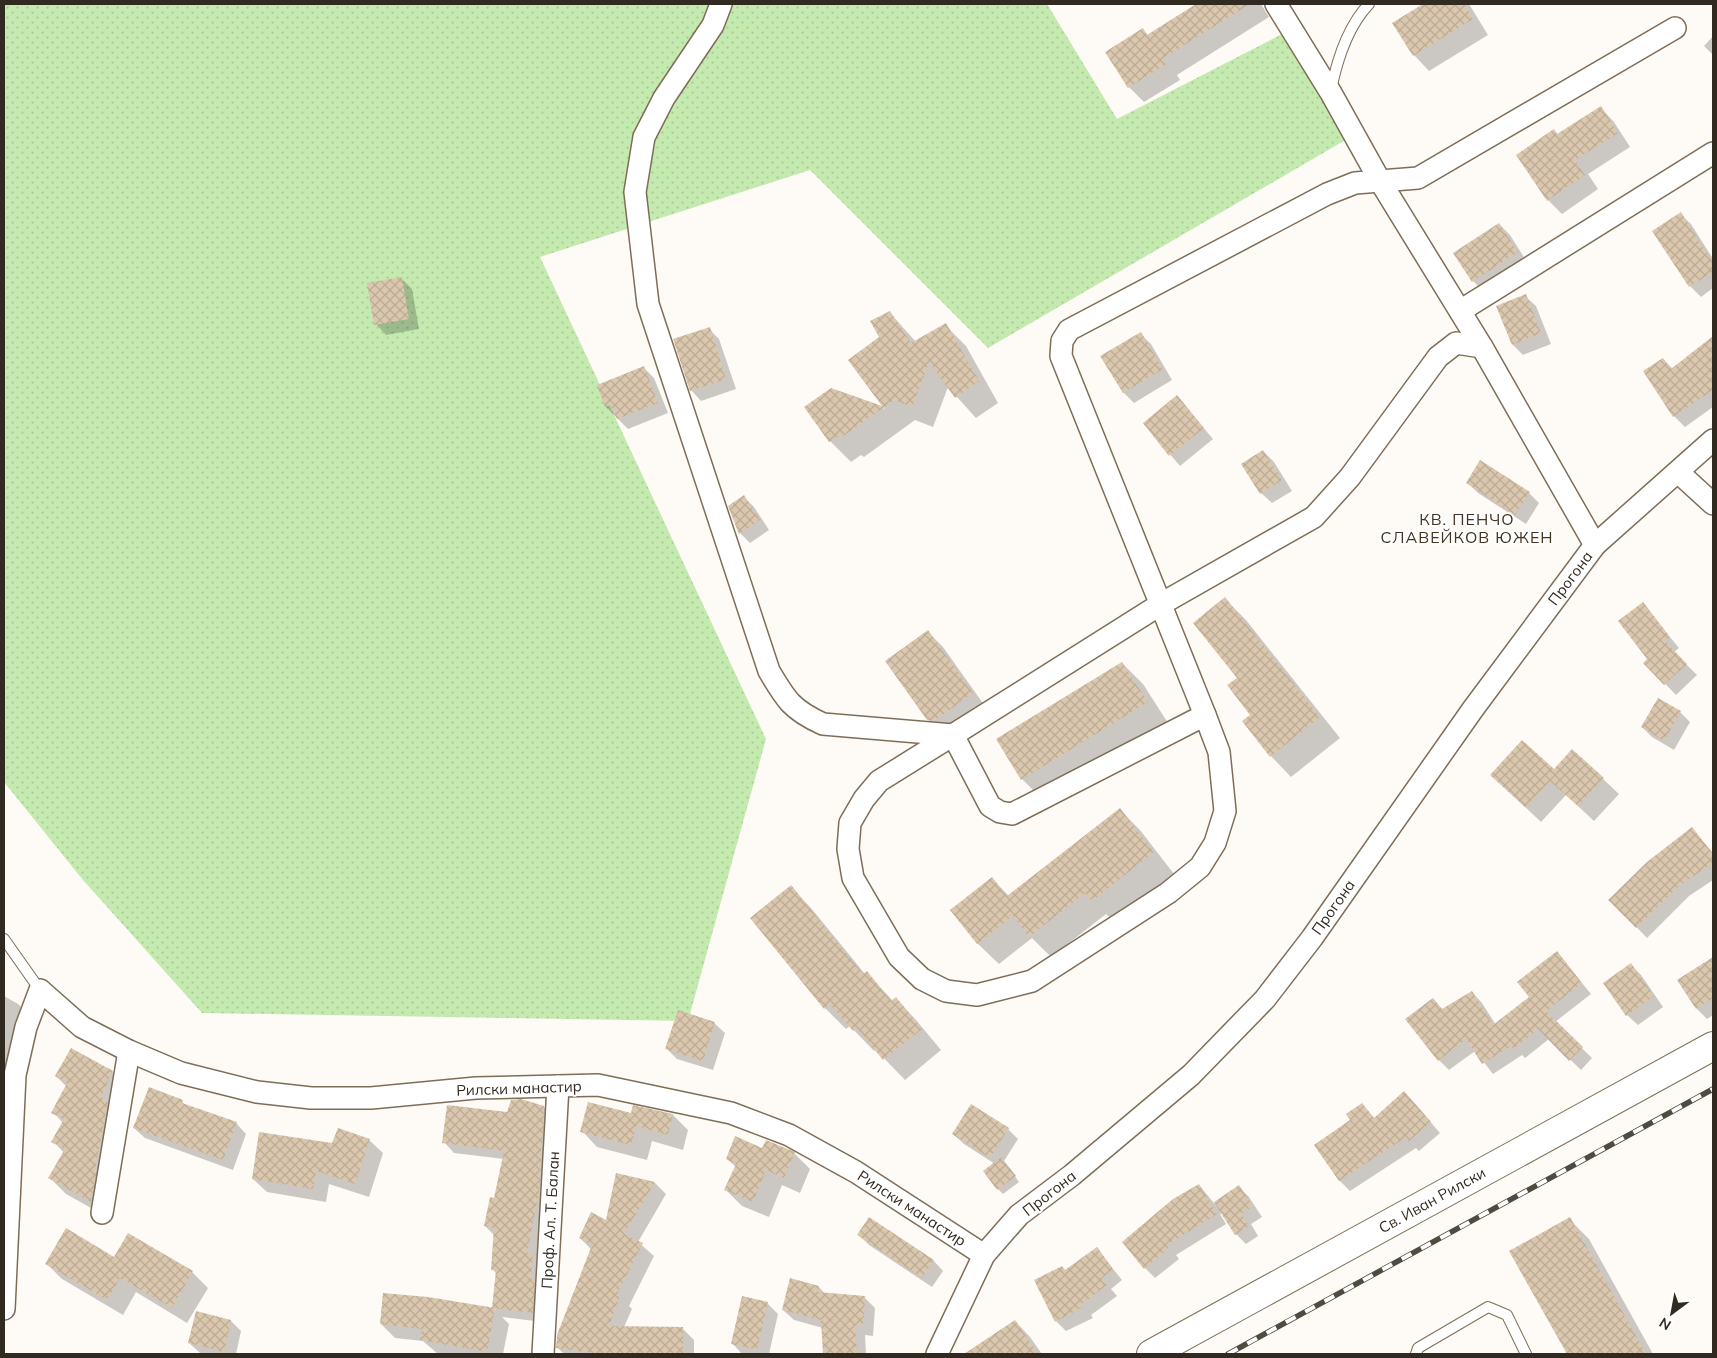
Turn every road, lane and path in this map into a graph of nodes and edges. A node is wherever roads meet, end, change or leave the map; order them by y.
1 (721, 4) edge
2 (1276, 4) edge
3 (1369, 4) edge
4 (1675, 28) dead end
5 (1331, 94) junction
6 (1713, 153) edge
7 (1380, 181) junction
8 (1460, 311) junction
9 (1482, 347) junction
10 (1713, 440) edge
11 (1678, 472) junction
12 (1713, 504) edge
13 (1595, 545) junction
14 (1161, 604) junction
15 (1205, 714) junction
16 (953, 735) junction
17 (4, 939) edge
18 (40, 990) junction
19 (1713, 1046) edge
20 (129, 1051) junction
21 (558, 1086) junction
22 (102, 1213) dead end
23 (984, 1255) junction
24 (4, 1309) edge
25 (543, 1354) edge
26 (937, 1354) edge
27 (1151, 1354) edge
28 (1416, 1354) edge
29 (1526, 1354) edge

1 - 16 street
2 - 5 street
3 - 5 lane
4 - 7 street
5 - 7 street
6 - 8 street
7 - 8 street
7 - 14 street
8 - 9 street
9 - 13 street
9 - 14 street
10 - 11 street, Прогона
11 - 12 street
11 - 13 street, Прогона
13 - 23 street, Прогона
14 - 15 street
14 - 16 street
15 - 16 street
15 - 16 street
17 - 18 lane
18 - 20 street, Рилски манастир
18 - 24 street
19 - 27 street, Св. Иван Рилски
20 - 21 street, Рилски манастир
20 - 22 street
21 - 23 street, Рилски манастир
21 - 25 street, Проф. Ал. Т. Балан
23 - 26 street, Прогона
28 - 29 lane

